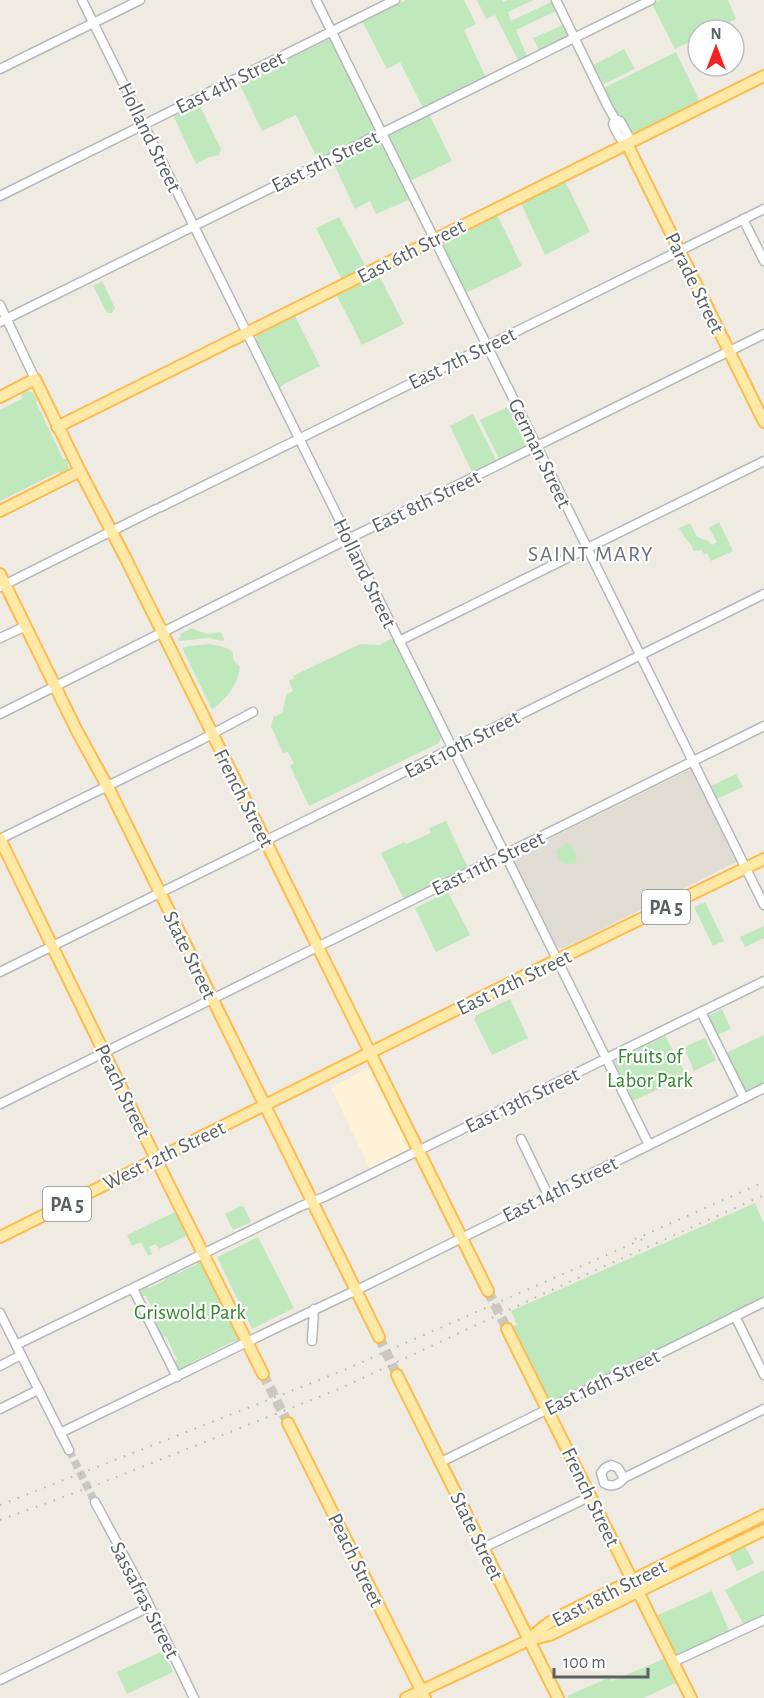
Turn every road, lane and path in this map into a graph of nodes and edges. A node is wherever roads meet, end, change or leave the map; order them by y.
1 (82, 0) edge
2 (140, 0) edge
3 (316, 0) edge
4 (395, 0) edge
5 (556, 0) edge
6 (651, 0) edge
7 (93, 23) junction
8 (331, 31) junction
9 (574, 38) junction
10 (0, 69) edge
11 (764, 76) edge
12 (144, 125) junction
13 (382, 133) junction
14 (627, 144) junction
15 (0, 195) edge
16 (764, 209) edge
17 (743, 219) junction
18 (194, 226) junction
19 (434, 239) junction
20 (679, 251) junction
21 (764, 261) edge
22 (0, 305) edge
23 (3, 320) edge
24 (248, 333) junction
25 (764, 334) edge
26 (487, 345) junction
27 (729, 352) junction
28 (35, 379) junction
29 (0, 396) edge
30 (764, 422) edge
31 (57, 427) junction
32 (299, 438) junction
33 (537, 447) junction
34 (764, 461) edge
35 (80, 471) junction
36 (0, 512) edge
37 (112, 532) junction
38 (348, 539) junction
39 (587, 548) junction
40 (0, 574) edge
41 (2, 585) edge
42 (764, 594) edge
43 (26, 626) junction
44 (163, 633) junction
45 (0, 638) edge
46 (399, 641) junction
47 (640, 655) junction
48 (56, 687) junction
49 (253, 712) dead end
50 (0, 714) edge
51 (764, 726) edge
52 (212, 734) junction
53 (453, 748) junction
54 (693, 761) junction
55 (107, 786) junction
56 (0, 839) edge
57 (265, 840) junction
58 (505, 854) junction
59 (764, 859) edge
60 (746, 868) junction
61 (159, 893) junction
62 (764, 905) edge
63 (53, 945) junction
64 (319, 947) junction
65 (557, 960) junction
66 (0, 972) edge
67 (764, 981) edge
68 (211, 999) junction
69 (701, 1012) junction
70 (105, 1053) junction
71 (371, 1053) junction
72 (606, 1059) junction
73 (764, 1088) edge
74 (744, 1098) junction
75 (0, 1104) edge
76 (264, 1106) junction
77 (521, 1139) dead end
78 (649, 1145) junction
79 (419, 1151) junction
80 (156, 1160) junction
81 (548, 1195) junction
82 (312, 1202) junction
83 (0, 1237) edge
84 (462, 1238) junction
85 (203, 1254) junction
86 (133, 1289) junction
87 (355, 1290) junction
88 (489, 1291) tunnel mouth
89 (764, 1302) edge
90 (314, 1309) junction
91 (0, 1313) edge
92 (735, 1316) junction
93 (507, 1329) tunnel mouth
94 (379, 1337) tunnel mouth
95 (247, 1341) junction
96 (312, 1341) dead end
97 (16, 1345) junction
98 (21, 1355) junction
99 (0, 1366) edge
100 (263, 1374) tunnel mouth
101 (397, 1375) tunnel mouth
102 (764, 1375) edge
103 (177, 1377) junction
104 (38, 1390) junction
105 (0, 1409) edge
106 (547, 1409) junction
107 (764, 1409) edge
108 (288, 1423) tunnel mouth
109 (60, 1433) junction
110 (69, 1450) tunnel mouth
111 (441, 1462) junction
112 (624, 1478) dead end
113 (591, 1496) junction
114 (95, 1502) tunnel mouth
115 (764, 1515) edge
116 (764, 1530) edge
117 (483, 1548) junction
118 (632, 1580) junction
119 (638, 1592) junction
120 (149, 1606) junction
121 (764, 1620) edge
122 (529, 1640) junction
123 (673, 1662) junction
124 (0, 1680) edge
125 (423, 1695) edge
126 (190, 1697) edge
127 (406, 1698) edge
128 (558, 1698) edge
129 (691, 1698) edge

1 - 7 street, Holland Street
2 - 7 street
3 - 8 street, German Street
4 - 8 street, East 4th Street
5 - 9 street, Parade Street
6 - 9 street, East 5th Street
7 - 10 street
7 - 12 street, Holland Street
8 - 12 street, East 4th Street
8 - 13 street, German Street
9 - 13 street, East 5th Street
9 - 14 street, Parade Street
11 - 14 main road, East 6th Street
12 - 15 street, East 4th Street
12 - 18 street, Holland Street
13 - 18 street, East 5th Street
13 - 19 street, German Street
14 - 19 main road, East 6th Street
14 - 20 main road, Parade Street
16 - 17 street, East 7th Street
17 - 20 street, East 7th Street
17 - 21 street
18 - 23 street, East 5th Street
18 - 24 street, Holland Street
19 - 24 main road, East 6th Street
19 - 26 street, German Street
20 - 26 street, East 7th Street
20 - 27 main road, Parade Street
22 - 23 street, French Street
23 - 28 street, French Street
24 - 31 main road, East 6th Street
24 - 32 street, Holland Street
25 - 27 street, East 8th Street
26 - 32 street, East 7th Street
26 - 33 street, German Street
27 - 30 main road, Parade Street
27 - 33 street, East 8th Street
28 - 29 main road
28 - 31 main road, French Street
31 - 35 main road, French Street
32 - 37 street, East 7th Street
32 - 38 street, Holland Street
33 - 38 street, East 8th Street
33 - 39 street, German Street
34 - 39 street
35 - 36 main road
35 - 37 main road, French Street
37 - 41 street, East 7th Street
37 - 44 main road, French Street
38 - 44 street, East 8th Street
38 - 46 street, Holland Street
39 - 46 street
39 - 47 street, German Street
40 - 41 main road, State Street
41 - 43 main road, State Street
42 - 47 street, East 10th Street
43 - 45 street
43 - 48 main road, State Street
44 - 48 street, East 8th Street
44 - 52 main road, French Street
46 - 53 street, Holland Street
47 - 53 street, East 10th Street
47 - 54 street, German Street
48 - 50 street, East 8th Street
48 - 55 main road, State Street
49 - 52 street
51 - 54 street, East 11th Street
52 - 55 street
52 - 57 main road, French Street
53 - 57 street, East 10th Street
53 - 58 street, Holland Street
54 - 58 street, East 11th Street
54 - 60 street, German Street
55 - 56 street
55 - 61 main road, State Street
56 - 63 main road, Peach Street
57 - 61 street, East 10th Street
57 - 64 main road, French Street
58 - 64 street, East 11th Street
58 - 65 street, Holland Street
59 - 60 main road, East 12th Street / PA 5
60 - 62 street, German Street
60 - 65 main road, East 12th Street / PA 5
61 - 63 street, East 10th Street
61 - 68 main road, State Street
63 - 66 street, East 10th Street
63 - 70 main road, Peach Street
64 - 68 street, East 11th Street
64 - 71 main road, French Street
65 - 71 main road, East 12th Street / PA 5
65 - 72 street, Holland Street
67 - 69 street, East 13th Street
68 - 70 street, East 11th Street
68 - 76 main road, State Street
69 - 72 street, East 13th Street
69 - 74 street
70 - 75 street, East 11th Street
70 - 80 main road, Peach Street
71 - 76 main road, East 12th Street / PA 5
71 - 79 main road, French Street
72 - 78 street, Holland Street
72 - 79 street, East 13th Street
73 - 74 street, East 14th Street
74 - 78 street, East 14th Street
76 - 80 main road, West 12th Street / PA 5
76 - 82 main road, State Street
77 - 81 street
78 - 81 street, East 14th Street
79 - 82 street, East 13th Street
79 - 84 main road, French Street
80 - 83 main road, West 12th Street / PA 5
80 - 85 main road, Peach Street
81 - 84 street, East 14th Street
82 - 85 street, East 13th Street
82 - 87 main road, State Street
84 - 87 street, East 14th Street
84 - 88 main road, French Street
85 - 86 street, East 13th Street
85 - 95 main road, Peach Street
86 - 97 street, East 13th Street
86 - 103 street
87 - 90 street, East 14th Street
87 - 94 main road, State Street
89 - 92 street, East 16th Street
90 - 95 street, East 14th Street
90 - 96 street
91 - 97 street
92 - 102 street
92 - 106 street, East 16th Street
93 - 106 main road, French Street
95 - 100 main road, Peach Street
95 - 103 street, East 14th Street
97 - 98 street
98 - 99 street
98 - 104 street
101 - 111 main road, State Street
103 - 109 street, East 14th Street
104 - 105 street
104 - 109 street
106 - 111 street, East 16th Street
106 - 113 main road, French Street
107 - 112 street
108 - 125 main road, Peach Street
109 - 110 street
111 - 117 main road, State Street
113 - 117 street
113 - 118 main road, French Street
114 - 120 street, Sassafras Street
115 - 118 main road, East 18th Street
116 - 119 main road, East 18th Street
117 - 122 main road, State Street
118 - 119 main road, French Street
118 - 122 main road, East 18th Street
119 - 122 main road, East 18th Street
119 - 123 main road, French Street
120 - 124 street
120 - 126 street, Sassafras Street
121 - 123 street
122 - 125 main road
122 - 128 main road, State Street
123 - 129 main road, French Street
125 - 127 main road

